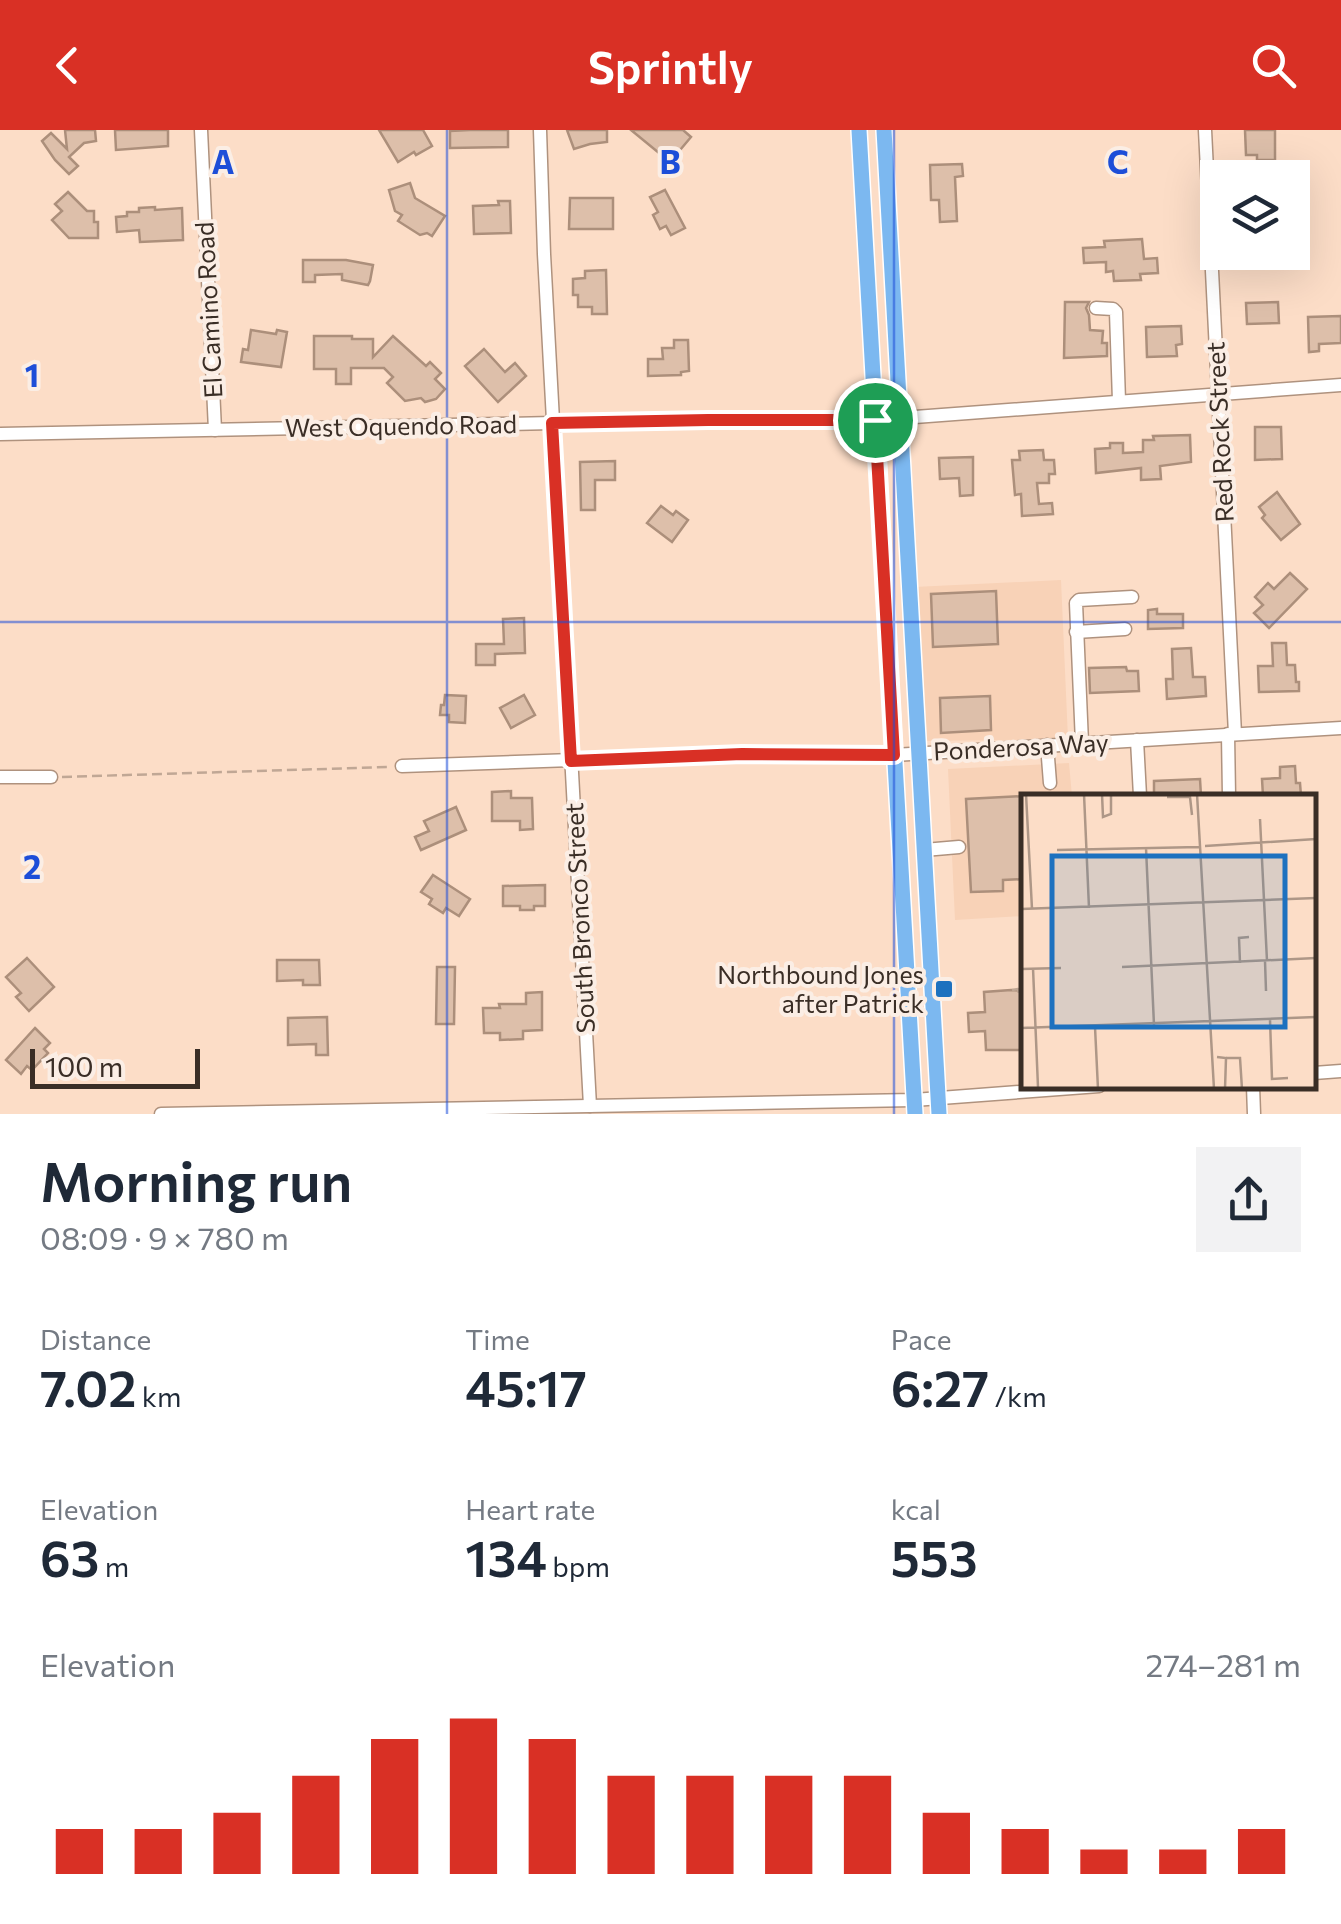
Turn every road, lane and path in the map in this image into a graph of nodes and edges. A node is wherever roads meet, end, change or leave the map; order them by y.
1 (201, 130) edge
2 (540, 130) edge
3 (859, 130) edge
4 (884, 130) edge
5 (1205, 130) edge
6 (1096, 308) dead end
7 (1341, 386) edge
8 (1218, 394) junction
9 (1120, 401) junction
10 (900, 418) junction
11 (875, 420) junction
12 (552, 423) junction
13 (215, 430) junction
14 (0, 434) edge
15 (1132, 597) dead end
16 (1125, 630) dead end
17 (1076, 632) junction
18 (1341, 728) edge
19 (1231, 734) junction
20 (1136, 740) junction
21 (1082, 743) junction
22 (1047, 746) junction
23 (919, 753) junction
24 (894, 755) junction
25 (571, 761) junction
26 (402, 766) joint
27 (0, 777) edge
28 (51, 777) joint
29 (1050, 783) dead end
30 (1140, 794) edge
31 (1228, 794) edge
32 (960, 847) dead end
33 (924, 850) junction
34 (1012, 990) dead end
35 (1019, 995) dead end
36 (1341, 1071) edge
37 (1316, 1073) edge
38 (1076, 1089) edge
39 (1253, 1089) edge
40 (590, 1106) junction
41 (939, 1106) edge
42 (914, 1107) edge
43 (248, 1113) edge
44 (161, 1114) edge
45 (1254, 1114) edge

1 - 13 street, El Camino Road
2 - 12 street, South Bronco Street
3 - 11 main road
4 - 10 main road
5 - 8 street, Red Rock Street
6 - 9 street
7 - 8 street, West Oquendo Road
8 - 9 street, West Oquendo Road
8 - 19 street, Red Rock Street
9 - 10 street, West Oquendo Road
10 - 11 street, West Oquendo Road
10 - 23 main road
11 - 12 street, West Oquendo Road
11 - 24 main road
12 - 13 street, West Oquendo Road
12 - 25 street, South Bronco Street
13 - 14 street, West Oquendo Road
15 - 17 street
16 - 17 street
17 - 21 street
18 - 19 street, Ponderosa Way
19 - 20 street, Ponderosa Way
19 - 31 street, Red Rock Street
20 - 21 street, Ponderosa Way
20 - 30 street
21 - 22 street, Ponderosa Way
22 - 23 street, Ponderosa Way
22 - 29 street
23 - 24 street, Ponderosa Way
23 - 33 main road
24 - 25 street, Ponderosa Way
24 - 42 main road
25 - 26 street, Ponderosa Way
25 - 40 street, South Bronco Street
26 - 28 path
27 - 28 street
32 - 33 street
33 - 41 main road
34 - 35 path
36 - 37 street
38 - 41 street
39 - 45 street
40 - 42 street
40 - 43 street
41 - 42 street
43 - 44 street

